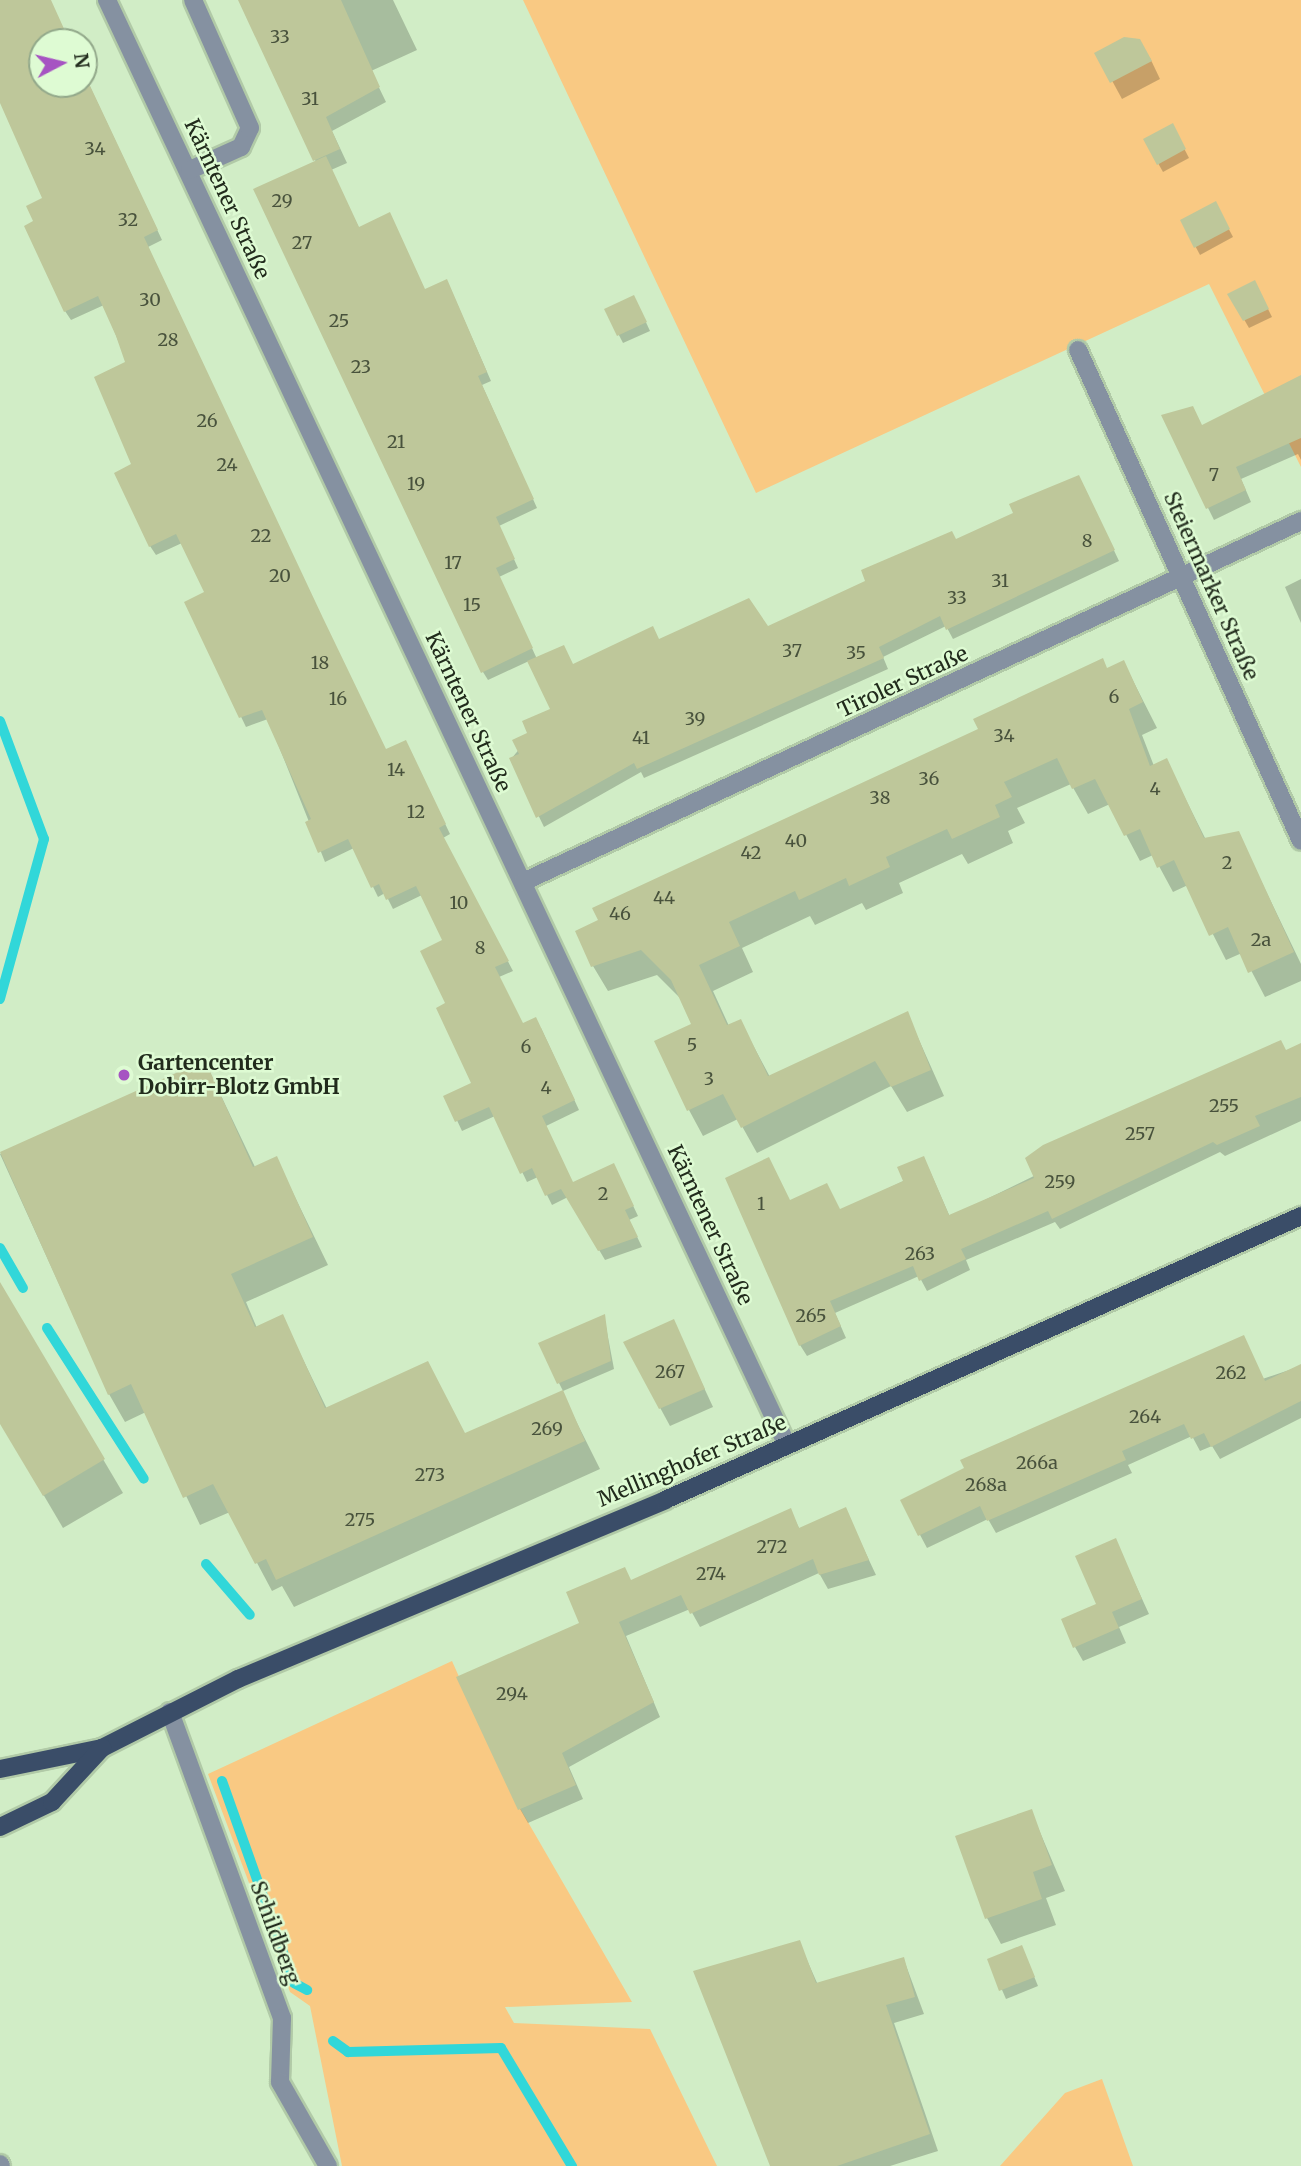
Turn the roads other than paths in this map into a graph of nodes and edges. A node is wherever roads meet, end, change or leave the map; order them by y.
1 (107, 0) edge
2 (193, 0) edge
3 (190, 170) junction
4 (1078, 351) dead end
5 (1301, 521) edge
6 (1181, 579) junction
7 (1301, 841) edge
8 (523, 882) junction
9 (1301, 1216) edge
10 (787, 1445) junction
11 (170, 1712) junction
12 (102, 1748) junction
13 (0, 1769) edge
14 (0, 1827) edge
15 (328, 2166) edge

1 - 3 street, Kärntener Straße
2 - 3 street
3 - 8 street, Kärntener Straße
4 - 6 street, Steiermarker Straße
5 - 6 street, Tiroler Straße
6 - 7 street, Steiermarker Straße
6 - 8 street, Tiroler Straße
8 - 10 street, Kärntener Straße
9 - 10 main road, Mellinghofer Straße
10 - 11 main road, Mellinghofer Straße
11 - 12 main road, Mellinghofer Straße
11 - 15 street, Schildberg
12 - 13 main road, Mellinghofer Straße
12 - 14 main road, Mellinghofer Straße

